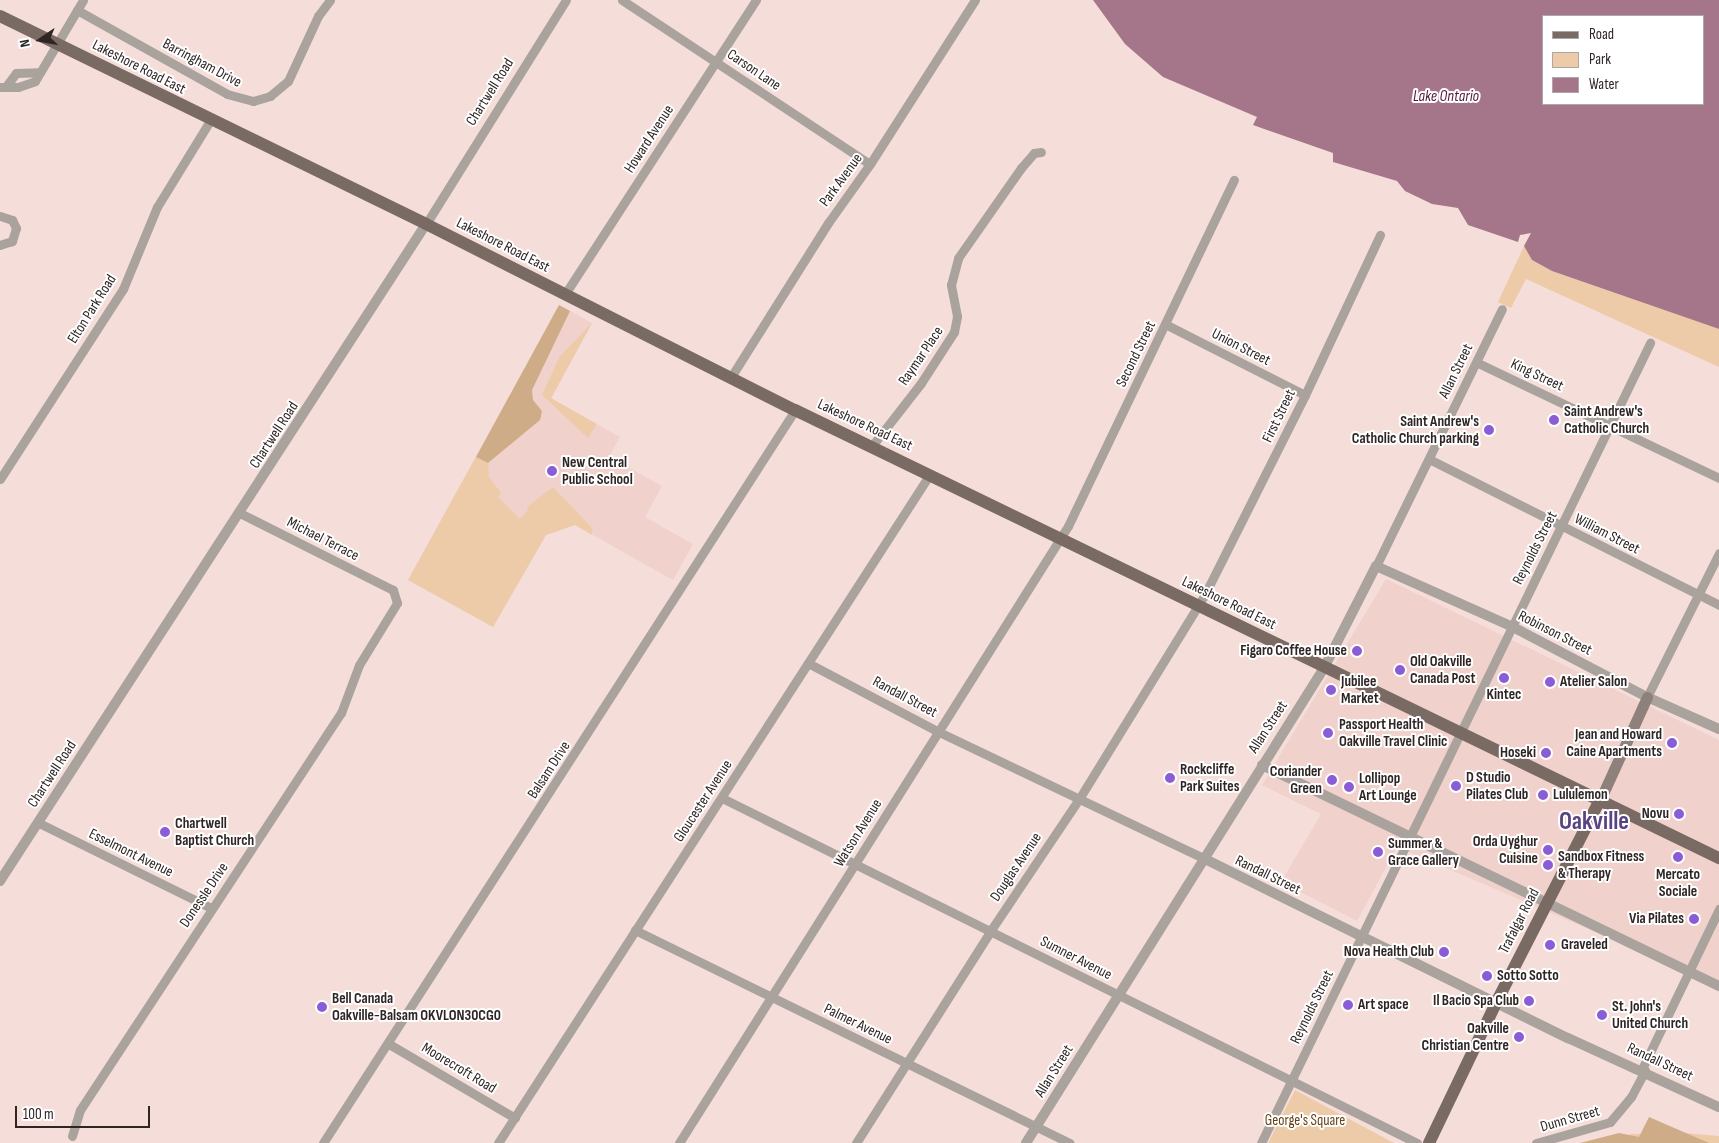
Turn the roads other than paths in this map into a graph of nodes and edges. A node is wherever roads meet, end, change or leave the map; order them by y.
1 (83, 0) edge
2 (330, 0) edge
3 (566, 0) edge
4 (622, 0) edge
5 (756, 0) edge
6 (975, 0) edge
7 (77, 10) junction
8 (0, 16) edge
9 (58, 44) junction
10 (716, 61) junction
11 (40, 72) junction
12 (3, 86) edge
13 (210, 121) junction
14 (1041, 152) dead end
15 (870, 164) junction
16 (1234, 180) dead end
17 (0, 216) edge
18 (426, 224) junction
19 (1380, 235) dead end
20 (0, 245) edge
21 (566, 294) junction
22 (1502, 309) dead end
23 (1165, 324) junction
24 (1650, 342) dead end
25 (1478, 363) junction
26 (731, 377) junction
27 (1305, 395) junction
28 (795, 410) junction
29 (1609, 423) junction
30 (872, 446) junction
31 (1429, 460) junction
32 (930, 474) junction
33 (1719, 478) edge
34 (0, 479) edge
35 (240, 513) junction
36 (1562, 527) junction
37 (1061, 538) junction
38 (1719, 553) edge
39 (1376, 566) junction
40 (393, 590) joint
41 (1699, 595) junction
42 (1719, 605) edge
43 (1198, 607) junction
44 (1511, 626) junction
45 (808, 662) junction
46 (1324, 668) junction
47 (1647, 697) junction
48 (1719, 729) edge
49 (939, 732) junction
50 (1460, 732) junction
51 (1262, 765) junction
52 (722, 798) junction
53 (1601, 798) junction
54 (1079, 799) junction
55 (38, 823) junction
56 (1409, 838) junction
57 (1203, 858) junction
58 (1719, 858) edge
59 (855, 864) junction
60 (0, 881) edge
61 (1546, 902) junction
62 (212, 908) junction
63 (1719, 909) edge
64 (636, 930) junction
65 (990, 930) junction
66 (1361, 937) junction
67 (1689, 971) junction
68 (1719, 986) edge
69 (1120, 996) junction
70 (771, 997) junction
71 (1496, 1003) junction
72 (389, 1044) junction
73 (906, 1062) junction
74 (1643, 1070) junction
75 (1293, 1079) junction
76 (1719, 1107) edge
77 (515, 1118) junction
78 (1037, 1127) junction
79 (72, 1136) dead end
80 (323, 1143) edge
81 (498, 1143) edge
82 (679, 1143) edge
83 (856, 1143) edge
84 (1026, 1143) edge
85 (1070, 1143) edge
86 (1262, 1143) edge
87 (1417, 1143) edge
88 (1429, 1143) edge
89 (1536, 1143) edge

1 - 7 street
2 - 7 street, Barringham Drive
3 - 18 street, Chartwell Road
4 - 10 street, Carson Lane
5 - 10 street, Howard Avenue
6 - 15 street, Park Avenue
7 - 9 street
8 - 9 main road, Lakeshore Road East
9 - 11 street
9 - 13 main road, Lakeshore Road East
10 - 15 street, Carson Lane
10 - 21 street, Howard Avenue
11 - 12 street
11 - 12 street
13 - 18 main road, Lakeshore Road East
13 - 34 street, Elton Park Road
14 - 30 street, Raymar Place
15 - 26 street, Park Avenue
16 - 23 street, Second Street
17 - 20 street
18 - 21 main road, Lakeshore Road East
18 - 35 street, Chartwell Road
19 - 27 street, First Street
21 - 26 main road, Lakeshore Road East
22 - 25 street, Allan Street
23 - 27 street, Union Street
23 - 37 street, Second Street
24 - 29 street, Reynolds Street
25 - 29 street, King Street
25 - 31 street, Allan Street
26 - 28 main road, Lakeshore Road East
27 - 43 street, First Street
28 - 30 main road, Lakeshore Road East
28 - 72 street, Balsam Drive
29 - 33 street, King Street
29 - 36 street, Reynolds Street
30 - 32 main road, Lakeshore Road East
31 - 36 street, William Street
31 - 39 street, Allan Street
32 - 37 main road, Lakeshore Road East
32 - 45 street, Gloucester Avenue
35 - 40 street, Michael Terrace
35 - 55 street, Chartwell Road
36 - 41 street, William Street
36 - 44 street, Reynolds Street
37 - 43 main road, Lakeshore Road East
37 - 49 street, Watson Avenue
38 - 41 street, Trafalgar Road
39 - 44 street, Robinson Street
39 - 46 street, Allan Street
40 - 62 street, Donessle Drive
41 - 42 street, William Street
41 - 47 street, Trafalgar Road
43 - 46 main road, Lakeshore Road East
43 - 54 street, Douglas Avenue
44 - 47 street, Robinson Street
44 - 50 street, Reynolds Street
45 - 49 street, Randall Street
45 - 52 street, Gloucester Avenue
46 - 50 main road, Lakeshore Road East
46 - 51 street, Allan Street
47 - 48 street, Robinson Street
47 - 53 main road, Trafalgar Road
49 - 54 street, Randall Street
49 - 59 street, Watson Avenue
50 - 53 main road, Lakeshore Road East
50 - 56 street, Reynolds Street
51 - 56 street
51 - 57 street, Allan Street
52 - 59 street, Sumner Avenue
52 - 64 street, Gloucester Avenue
53 - 58 main road, Lakeshore Road East
53 - 61 main road, Trafalgar Road
54 - 57 street, Randall Street
54 - 65 street, Douglas Avenue
55 - 60 street, Chartwell Road
55 - 62 street, Esselmont Avenue
56 - 61 street
56 - 66 street, Reynolds Street
57 - 66 street, Randall Street
57 - 69 street, Allan Street
59 - 65 street, Sumner Avenue
59 - 70 street, Watson Avenue
61 - 67 street
61 - 71 main road, Trafalgar Road
62 - 79 street, Donessle Drive
63 - 67 street, Dunn Street
64 - 70 street, Palmer Avenue
64 - 77 street, Gloucester Avenue
65 - 69 street, Sumner Avenue
65 - 73 street, Douglas Avenue
66 - 71 street, Randall Street
66 - 75 street, Reynolds Street
67 - 68 street
67 - 74 street, Dunn Street
69 - 75 street, Sumner Avenue
69 - 78 street, Allan Street
70 - 73 street, Palmer Avenue
70 - 82 street, Watson Avenue
71 - 74 street, Randall Street
71 - 88 main road, Trafalgar Road
72 - 77 street, Moorecroft Road
72 - 80 street, Balsam Drive
73 - 78 street, Palmer Avenue
73 - 83 street, Douglas Avenue
74 - 76 street, Randall Street
74 - 89 street, Dunn Street
75 - 86 street, Reynolds Street
75 - 87 street, Sumner Avenue
77 - 81 street, Gloucester Avenue
78 - 84 street, Allan Street
78 - 85 street, Palmer Avenue

